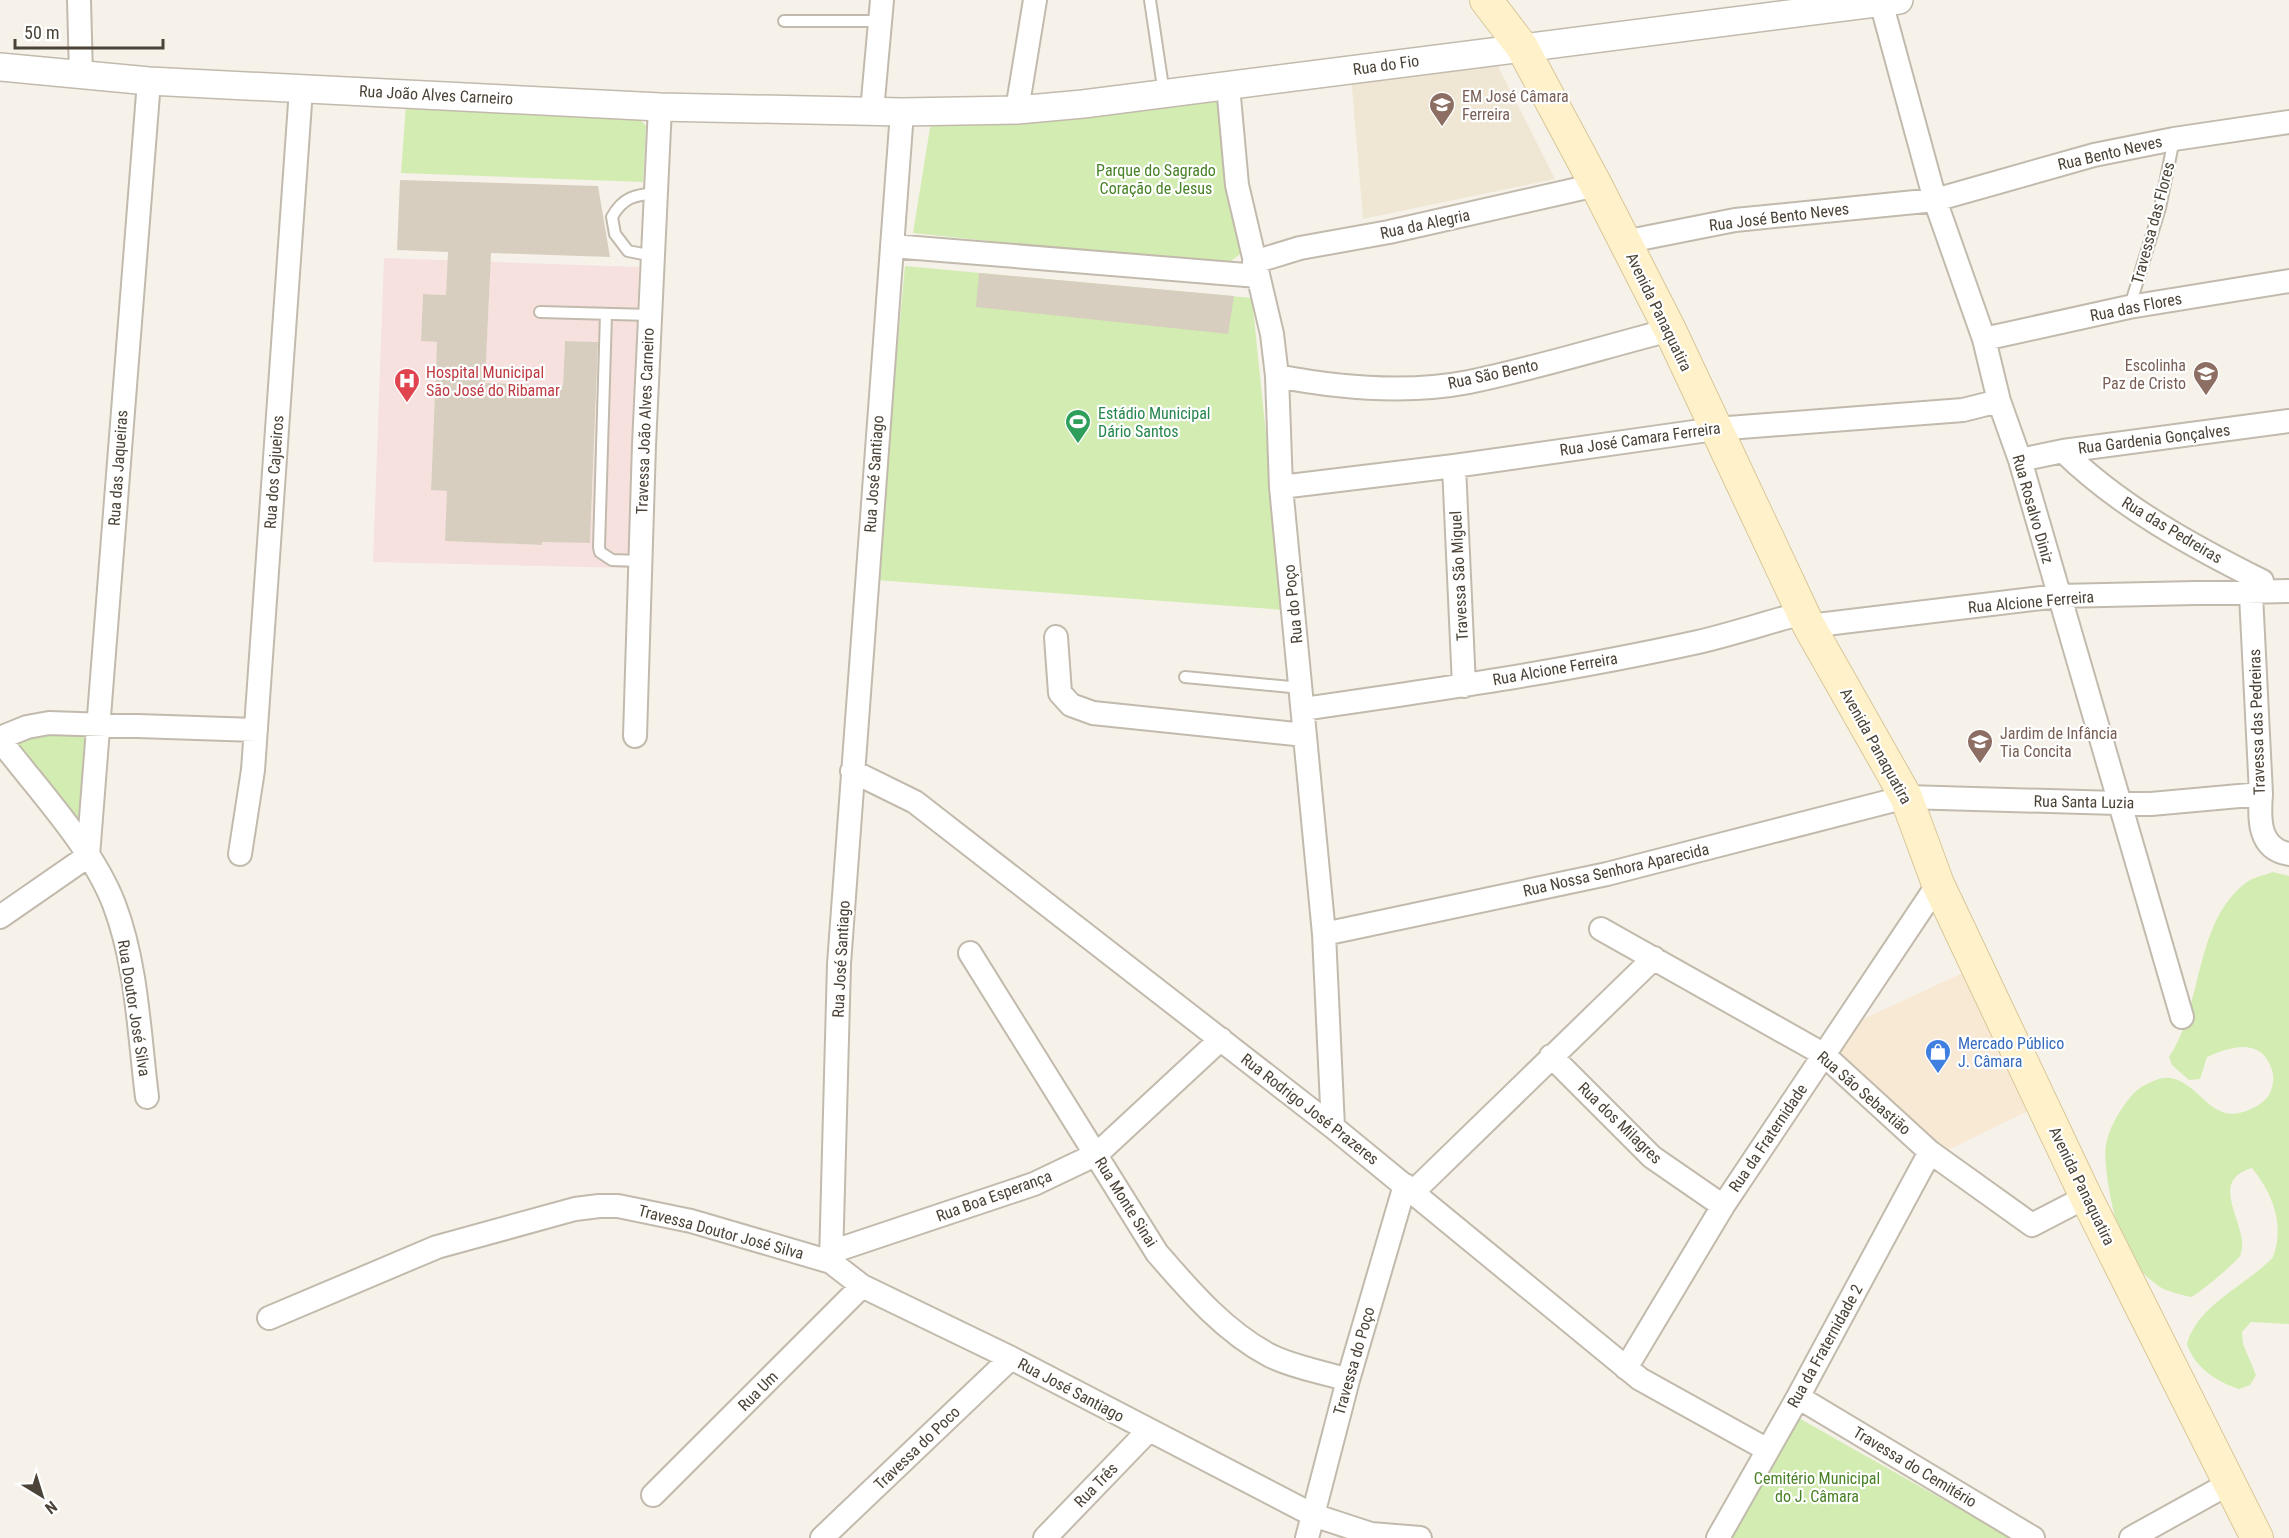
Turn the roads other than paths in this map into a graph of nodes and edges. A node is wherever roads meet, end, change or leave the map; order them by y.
1 (79, 0) edge
2 (1035, 0) edge
3 (1150, 0) edge
4 (1486, 0) edge
5 (1890, 1) edge
6 (882, 10) edge
7 (784, 21) dead end
8 (1521, 47) junction
9 (0, 67) edge
10 (81, 75) junction
11 (148, 81) junction
12 (1227, 86) junction
13 (301, 89) junction
14 (1164, 94) junction
15 (660, 107) junction
16 (1017, 110) junction
17 (872, 111) junction
18 (902, 112) junction
19 (2289, 122) edge
20 (2174, 139) junction
21 (1596, 185) junction
22 (656, 193) junction
23 (1935, 200) junction
24 (1624, 242) junction
25 (892, 246) junction
26 (653, 256) junction
27 (1256, 269) junction
28 (2289, 281) edge
29 (2129, 307) junction
30 (540, 312) dead end
31 (606, 314) junction
32 (650, 315) junction
33 (1670, 330) junction
34 (1983, 339) junction
35 (1277, 376) junction
36 (1999, 401) junction
37 (2289, 421) edge
38 (1715, 429) junction
39 (2063, 451) junction
40 (2020, 460) junction
41 (1454, 466) junction
42 (1281, 488) junction
43 (640, 561) junction
44 (2250, 584) junction
45 (2287, 593) edge
46 (2058, 596) junction
47 (1806, 619) junction
48 (1056, 637) dead end
49 (1185, 677) dead end
50 (1464, 686) junction
51 (1302, 699) junction
52 (98, 724) junction
53 (256, 730) junction
54 (1305, 735) junction
55 (634, 736) dead end
56 (0, 739) edge
57 (852, 771) junction
58 (2261, 794) junction
59 (1906, 797) junction
60 (2119, 803) junction
61 (240, 854) dead end
62 (2289, 854) edge
63 (88, 856) junction
64 (1938, 884) junction
65 (0, 917) edge
66 (1600, 929) dead end
67 (1324, 934) junction
68 (970, 953) dead end
69 (1654, 958) junction
70 (2182, 1017) dead end
71 (1221, 1039) junction
72 (1823, 1054) junction
73 (1551, 1056) junction
74 (147, 1097) dead end
75 (1333, 1127) junction
76 (1930, 1152) junction
77 (1096, 1154) junction
78 (1409, 1188) junction
79 (2086, 1197) junction
80 (1723, 1206) junction
81 (831, 1257) junction
82 (862, 1286) junction
83 (269, 1318) dead end
84 (1011, 1358) junction
85 (1626, 1368) junction
86 (1348, 1380) junction
87 (1798, 1397) junction
88 (1148, 1431) junction
89 (1766, 1449) junction
90 (2230, 1483) junction
91 (653, 1495) dead end
92 (1312, 1515) junction
93 (822, 1538) edge
94 (1045, 1538) edge
95 (1307, 1538) edge
96 (1420, 1538) edge
97 (1718, 1538) edge
98 (2033, 1538) edge
99 (2131, 1538) edge
100 (2257, 1538) edge

1 - 10 street
2 - 16 street
3 - 14 lane
4 - 8 main road, Avenida Panaquatira
5 - 8 street, Rua do Fio
5 - 23 street, Rua Rosalvo Diniz
6 - 7 lane
6 - 17 street
8 - 12 street, Rua do Fio
8 - 21 main road, Avenida Panaquatira
9 - 10 street, Rua João Alves Carneiro
10 - 11 street, Rua João Alves Carneiro
11 - 13 street, Rua João Alves Carneiro
11 - 52 street, Rua das Jaqueiras
12 - 14 street, Rua do Fio
12 - 27 street, Rua do Poço
13 - 15 street, Rua João Alves Carneiro
13 - 53 street, Rua dos Cajueiros
14 - 16 street, Rua do Fio
15 - 17 street, Rua João Alves Carneiro
15 - 22 street, Travessa João Alves Carneiro
16 - 18 street, Rua do Fio
17 - 18 street, Rua do Fio
18 - 25 street, Rua José Santiago
19 - 20 street, Rua Bento Neves
20 - 23 street, Rua Bento Neves
20 - 29 lane, Travessa das Flores
21 - 24 main road, Avenida Panaquatira
21 - 27 street, Rua da Alegria
22 - 26 street, Travessa João Alves Carneiro
22 - 26 lane
23 - 24 street, Rua José Bento Neves
23 - 34 street, Rua Rosalvo Diniz
24 - 33 main road, Avenida Panaquatira
25 - 27 street
25 - 57 street, Rua José Santiago
26 - 32 street, Travessa João Alves Carneiro
27 - 35 street, Rua do Poço
28 - 29 street, Rua das Flores
29 - 34 street, Rua das Flores
30 - 31 lane
31 - 32 lane
31 - 43 lane
32 - 43 street, Travessa João Alves Carneiro
33 - 35 street, Rua São Bento
33 - 38 main road, Avenida Panaquatira
34 - 36 street, Rua Rosalvo Diniz
35 - 42 street, Rua do Poço
36 - 38 street, Rua José Camara Ferreira
36 - 40 street, Rua Rosalvo Diniz
37 - 39 street, Rua Gardenia Gonçalves
38 - 41 street, Rua José Camara Ferreira
38 - 47 main road, Avenida Panaquatira
39 - 40 street, Rua Gardenia Gonçalves
39 - 44 street, Rua das Pedreiras
40 - 46 street, Rua Rosalvo Diniz
41 - 42 street, Rua José Camara Ferreira
41 - 50 street, Travessa São Miguel
42 - 51 street, Rua do Poço
43 - 55 street, Travessa João Alves Carneiro
44 - 45 street, Rua Alcione Ferreira
44 - 46 street, Rua Alcione Ferreira
44 - 58 street, Travessa das Pedreiras
46 - 47 street, Rua Alcione Ferreira
46 - 60 street, Rua Rosalvo Diniz
47 - 50 street, Rua Alcione Ferreira
47 - 59 main road, Avenida Panaquatira
48 - 54 street
49 - 51 lane
50 - 51 street, Rua Alcione Ferreira
51 - 54 street, Rua do Poço
52 - 53 street
52 - 56 street
52 - 63 street, Rua das Jaqueiras
53 - 61 street, Rua dos Cajueiros
54 - 67 street, Rua do Poço
56 - 63 street, Rua Doutor José Silva
57 - 71 street, Rua Rodrigo José Prazeres
57 - 81 street, Rua José Santiago
58 - 60 street, Rua Santa Luzia
58 - 62 street, Travessa das Pedreiras
59 - 60 street, Rua Santa Luzia
59 - 64 main road, Avenida Panaquatira
59 - 67 street, Rua Nossa Senhora Aparecida
60 - 70 street, Rua Rosalvo Diniz
63 - 65 street
63 - 74 street, Rua Doutor José Silva
64 - 72 street, Rua da Fraternidade
64 - 79 main road, Avenida Panaquatira
66 - 69 street, Rua São Sebastião
67 - 75 street, Rua do Poço
68 - 77 street, Rua Monte Sinai
69 - 72 street, Rua São Sebastião
69 - 73 street, Travessa do Poço
71 - 75 street, Rua Rodrigo José Prazeres
71 - 77 street, Rua Boa Esperança
72 - 76 street, Rua São Sebastião
72 - 80 street, Rua da Fraternidade
73 - 78 street, Travessa do Poço
73 - 80 street, Rua dos Milagres
75 - 78 street, Rua Rodrigo José Prazeres
76 - 79 street, Rua São Sebastião
76 - 87 street, Rua da Fraternidade 2
77 - 81 street, Rua Boa Esperança
77 - 86 street, Rua Monte Sinai
78 - 85 street, Rua Rodrigo José Prazeres
78 - 86 street, Travessa do Poço
79 - 90 main road, Avenida Panaquatira
80 - 85 street, Rua da Fraternidade
81 - 82 street, Rua José Santiago
81 - 83 street, Travessa Doutor José Silva
82 - 84 street, Rua José Santiago
82 - 91 street, Rua Um
84 - 88 street, Rua José Santiago
84 - 93 street, Travessa do Poco
85 - 89 street, Rua Rodrigo José Prazeres
86 - 92 street, Travessa do Poço
87 - 89 street, Rua da Fraternidade 2
87 - 98 street, Travessa do Cemitério
88 - 92 street, Rua José Santiago
88 - 94 street, Rua Três
89 - 97 street, Rua da Fraternidade 2
90 - 99 street
90 - 100 main road, Avenida Panaquatira
92 - 95 street, Travessa do Poço
92 - 96 street, Rua José Santiago

